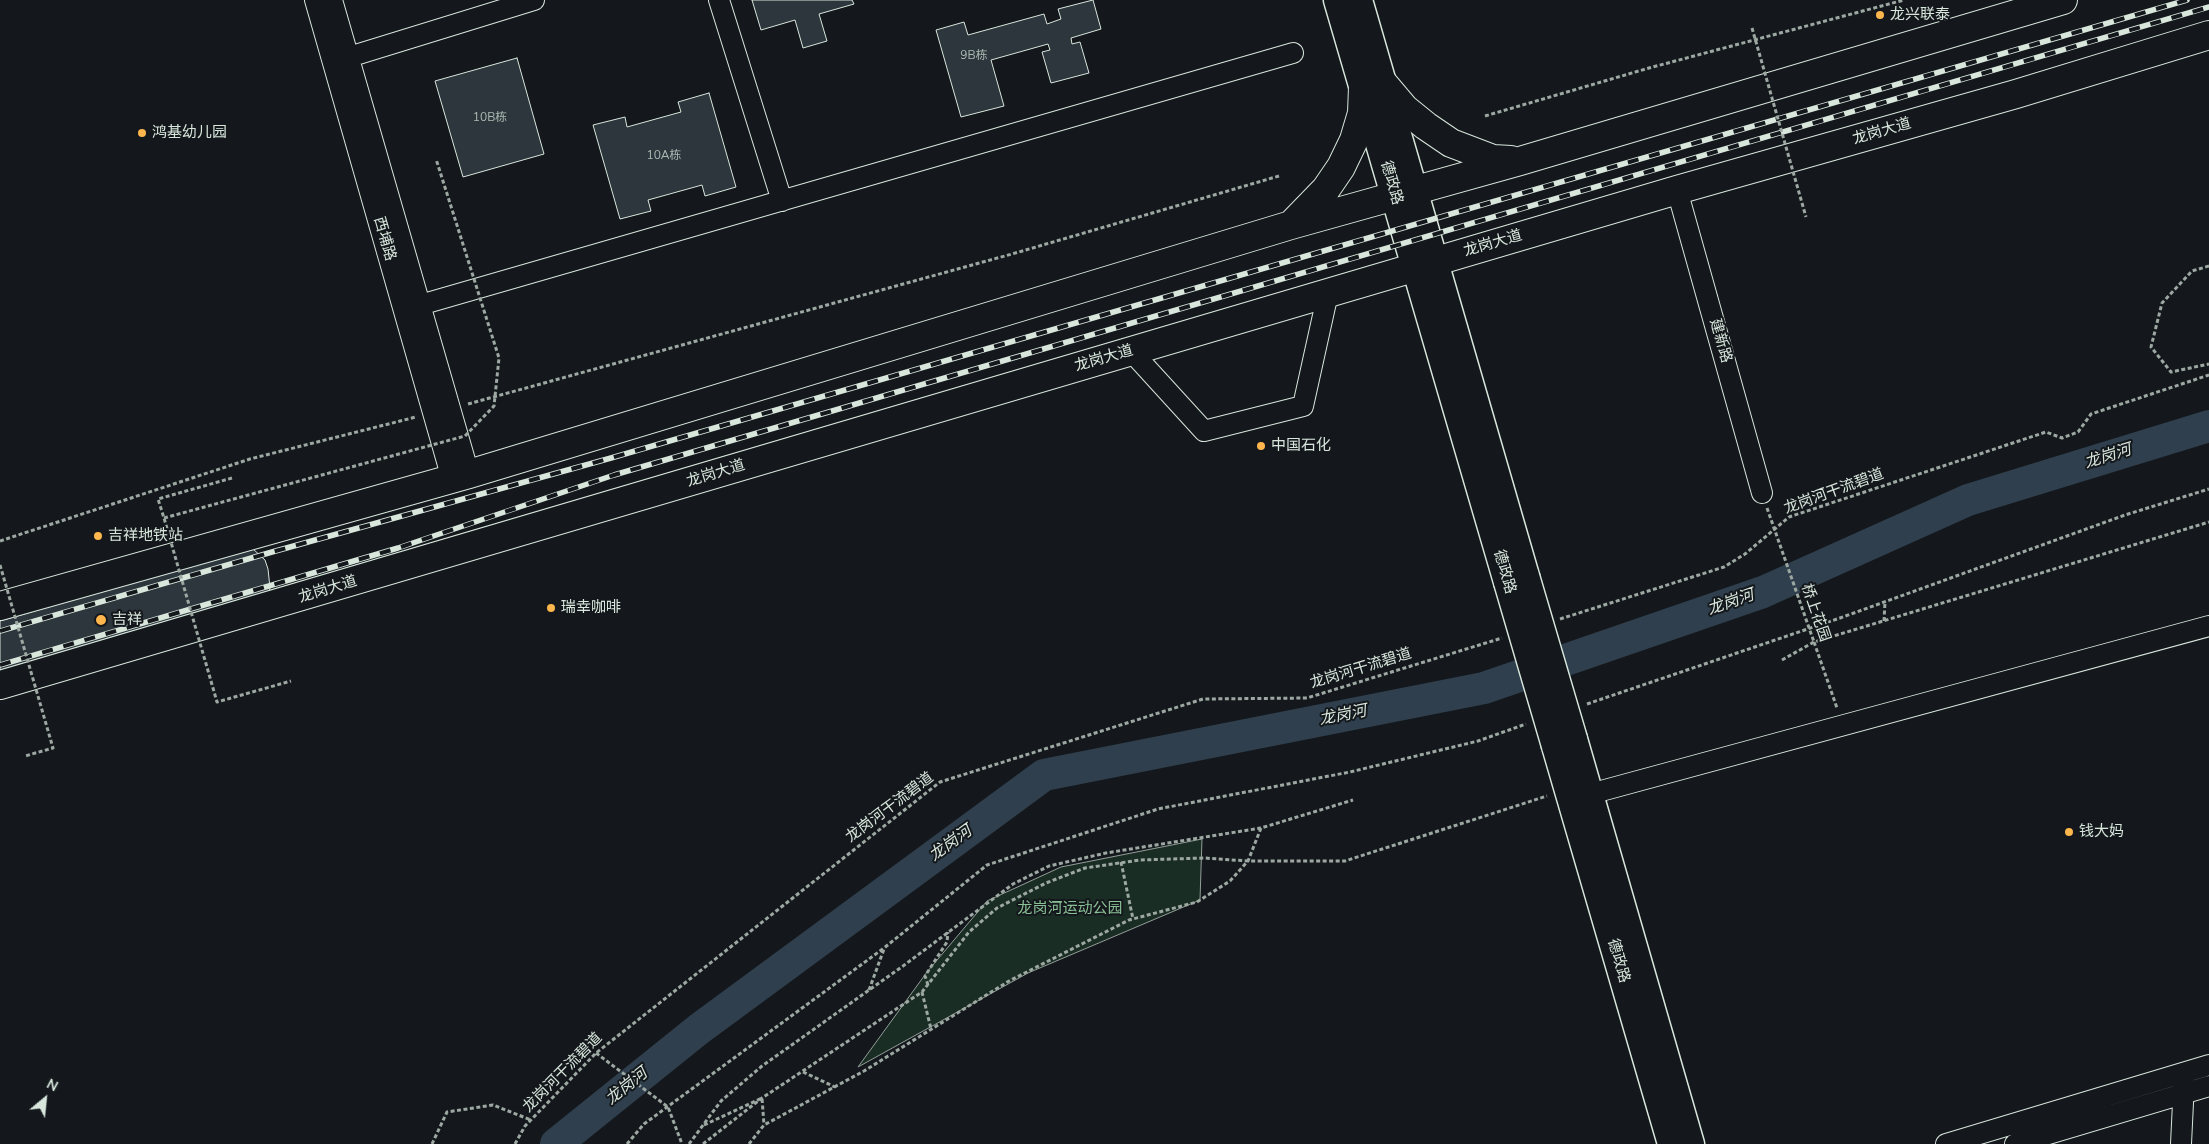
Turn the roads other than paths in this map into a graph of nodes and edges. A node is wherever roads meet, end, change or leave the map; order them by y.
1 (315, 0) edge
2 (332, 0) edge
3 (534, 0) edge
4 (719, 0) edge
5 (1337, 0) edge
6 (1359, 0) edge
7 (2063, 0) edge
8 (2209, 35) edge
9 (1293, 53) dead end
10 (341, 59) junction
11 (1373, 85) junction
12 (1520, 161) junction
13 (1677, 190) junction
14 (1404, 192) junction
15 (782, 201) junction
16 (1291, 224) junction
17 (1425, 264) junction
18 (1328, 293) junction
19 (420, 305) junction
20 (1131, 351) junction
21 (442, 411) junction
22 (461, 477) junction
23 (1765, 501) road end
24 (0, 606) edge
25 (2209, 626) edge
26 (0, 685) edge
27 (1579, 792) junction
28 (2209, 1065) edge
29 (2185, 1072) junction
30 (2209, 1086) edge
31 (2183, 1094) junction
32 (1671, 1144) edge
33 (1692, 1144) edge
34 (1946, 1144) edge
35 (2015, 1144) edge
36 (2181, 1144) edge

1 - 10 street, 西埔路
2 - 10 street, 西埔路
3 - 10 street
4 - 15 street
5 - 11 main road, 德政路
6 - 11 main road, 德政路
7 - 12 highway
8 - 13 highway, 龙岗大道
9 - 15 street
10 - 19 street, 西埔路
10 - 21 street, 西埔路
11 - 12 highway
11 - 14 main road, 德政路
11 - 16 highway
12 - 14 highway
13 - 17 highway, 龙岗大道
13 - 23 street, 建新路
14 - 16 highway
14 - 17 main road, 德政路
15 - 19 street
16 - 22 highway
17 - 18 highway, 龙岗大道
17 - 27 main road, 德政路, bridge
18 - 20 highway, 龙岗大道
18 - 20 street
19 - 21 street, 西埔路
20 - 26 highway, 龙岗大道
21 - 22 street, 西埔路
22 - 24 highway
25 - 27 street
27 - 32 main road, 德政路
27 - 33 main road, 德政路
28 - 29 street
29 - 31 street
29 - 34 street
30 - 31 street
31 - 35 street
31 - 36 street

